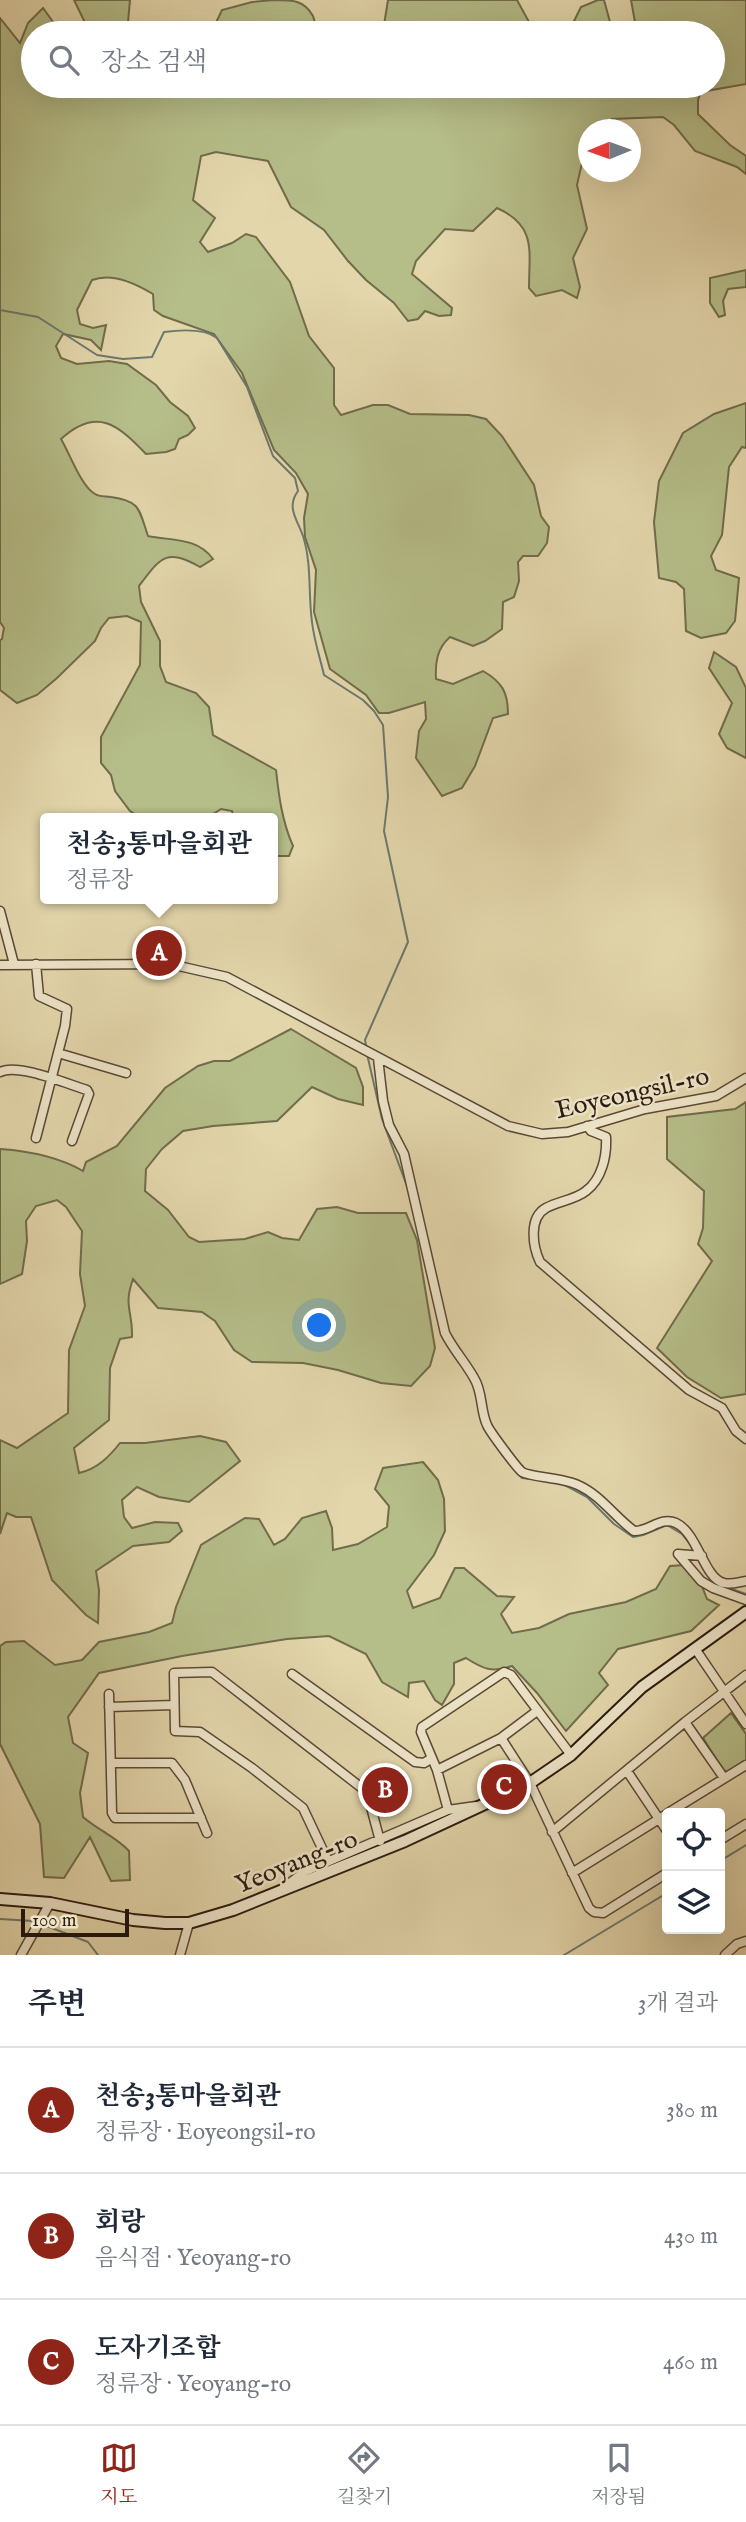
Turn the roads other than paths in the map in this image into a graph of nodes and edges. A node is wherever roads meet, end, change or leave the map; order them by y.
1 (0, 911) edge
2 (14, 964) junction
3 (36, 964) junction
4 (0, 965) edge
5 (58, 1053) junction
6 (376, 1057) junction
7 (0, 1072) edge
8 (126, 1073) dead end
9 (51, 1079) junction
10 (746, 1079) edge
11 (587, 1126) junction
12 (36, 1138) dead end
13 (72, 1141) dead end
14 (746, 1439) edge
15 (702, 1556) junction
16 (746, 1581) edge
17 (746, 1600) edge
18 (746, 1612) edge
19 (696, 1650) junction
20 (292, 1674) dead end
21 (746, 1675) edge
22 (724, 1691) junction
23 (109, 1694) dead end
24 (174, 1706) junction
25 (110, 1707) junction
26 (537, 1711) junction
27 (685, 1722) junction
28 (746, 1724) edge
29 (501, 1738) junction
30 (571, 1755) junction
31 (432, 1758) junction
32 (111, 1763) junction
33 (746, 1765) edge
34 (437, 1770) junction
35 (627, 1771) junction
36 (724, 1778) junction
37 (530, 1783) junction
38 (486, 1805) junction
39 (676, 1808) edge
40 (448, 1810) junction
41 (662, 1812) edge
42 (662, 1817) edge
43 (201, 1818) junction
44 (746, 1824) edge
45 (552, 1832) junction
46 (207, 1833) dead end
47 (725, 1837) edge
48 (380, 1841) junction
49 (328, 1861) junction
50 (572, 1873) junction
51 (662, 1875) edge
52 (277, 1892) junction
53 (0, 1899) edge
54 (50, 1903) junction
55 (189, 1923) junction
56 (746, 1941) edge
57 (21, 1955) edge
58 (180, 1955) edge
59 (725, 1955) edge

1 - 2 street
2 - 3 street
2 - 4 street
3 - 5 street
3 - 6 street, Eoyeongsil-ro
5 - 8 street
5 - 9 street
6 - 11 street, Eoyeongsil-ro
6 - 15 street
7 - 9 street
9 - 12 street
9 - 13 street
10 - 11 street, Eoyeongsil-ro
11 - 14 street
15 - 16 street
15 - 17 street
18 - 19 street, Yeoyang-ro
19 - 22 street
19 - 30 street, Yeoyang-ro
20 - 31 street
21 - 22 street
22 - 27 street
22 - 28 street
23 - 25 street
24 - 25 street
24 - 48 street
24 - 49 street
25 - 32 street
26 - 29 street
26 - 30 street
26 - 31 street
27 - 35 street
27 - 36 street
29 - 34 street
29 - 37 street
30 - 37 street, Yeoyang-ro
31 - 34 street
32 - 43 street
32 - 43 street
33 - 36 street
34 - 40 street
35 - 41 street
35 - 45 street
36 - 39 street
37 - 38 street, Yeoyang-ro
37 - 45 street
38 - 40 street
38 - 52 street, Yeoyang-ro
40 - 48 street
42 - 50 street
43 - 46 street
44 - 47 street
45 - 50 street
48 - 49 street
49 - 52 street
50 - 51 street
52 - 55 street, Yeoyang-ro
53 - 54 street, Yeoyang-ro
54 - 55 street, Yeoyang-ro
54 - 57 street
55 - 58 street
56 - 59 street

